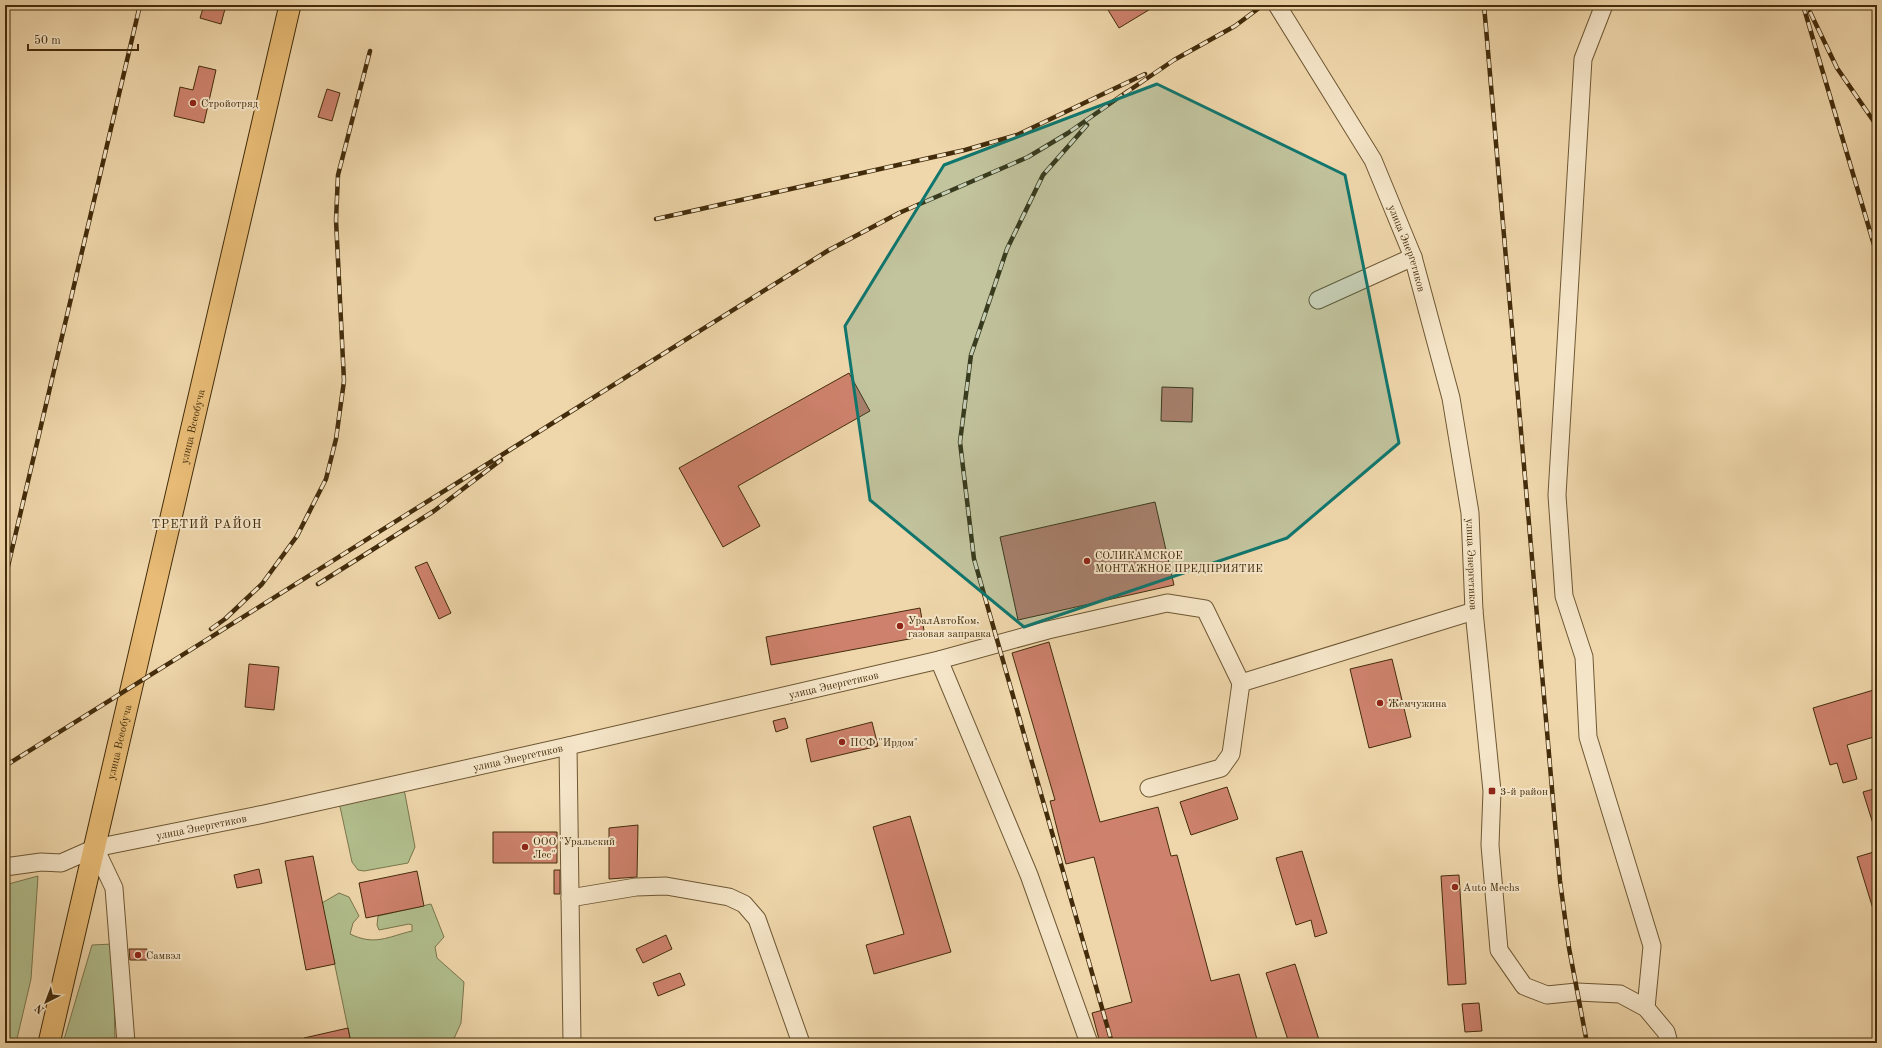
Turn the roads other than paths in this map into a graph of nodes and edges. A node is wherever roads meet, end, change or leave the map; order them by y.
1 (290, 5) edge
2 (1277, 5) edge
3 (1604, 5) edge
4 (1413, 257) junction
5 (1318, 300) dead end
6 (1474, 611) junction
7 (939, 660) junction
8 (1241, 683) junction
9 (568, 746) junction
10 (1149, 788) dead end
11 (95, 848) junction
12 (5, 867) edge
13 (570, 898) junction
14 (1646, 1008) junction
15 (49, 1043) edge
16 (126, 1043) edge
17 (572, 1043) edge
18 (801, 1043) edge
19 (1089, 1043) edge
20 (1669, 1043) edge

1 - 11 main road, улица Всеобуча
2 - 4 street, улица Энергетиков
3 - 14 street
4 - 5 street
4 - 6 street, улица Энергетиков
6 - 8 street
6 - 14 street, улица Энергетиков
7 - 8 street, улица Энергетиков
7 - 9 street, улица Энергетиков
7 - 19 street
8 - 10 street
9 - 11 street, улица Энергетиков
9 - 13 street
11 - 12 street
11 - 15 main road, улица Всеобуча
11 - 16 street
13 - 17 street
13 - 18 street
14 - 20 street, улица Энергетиков

